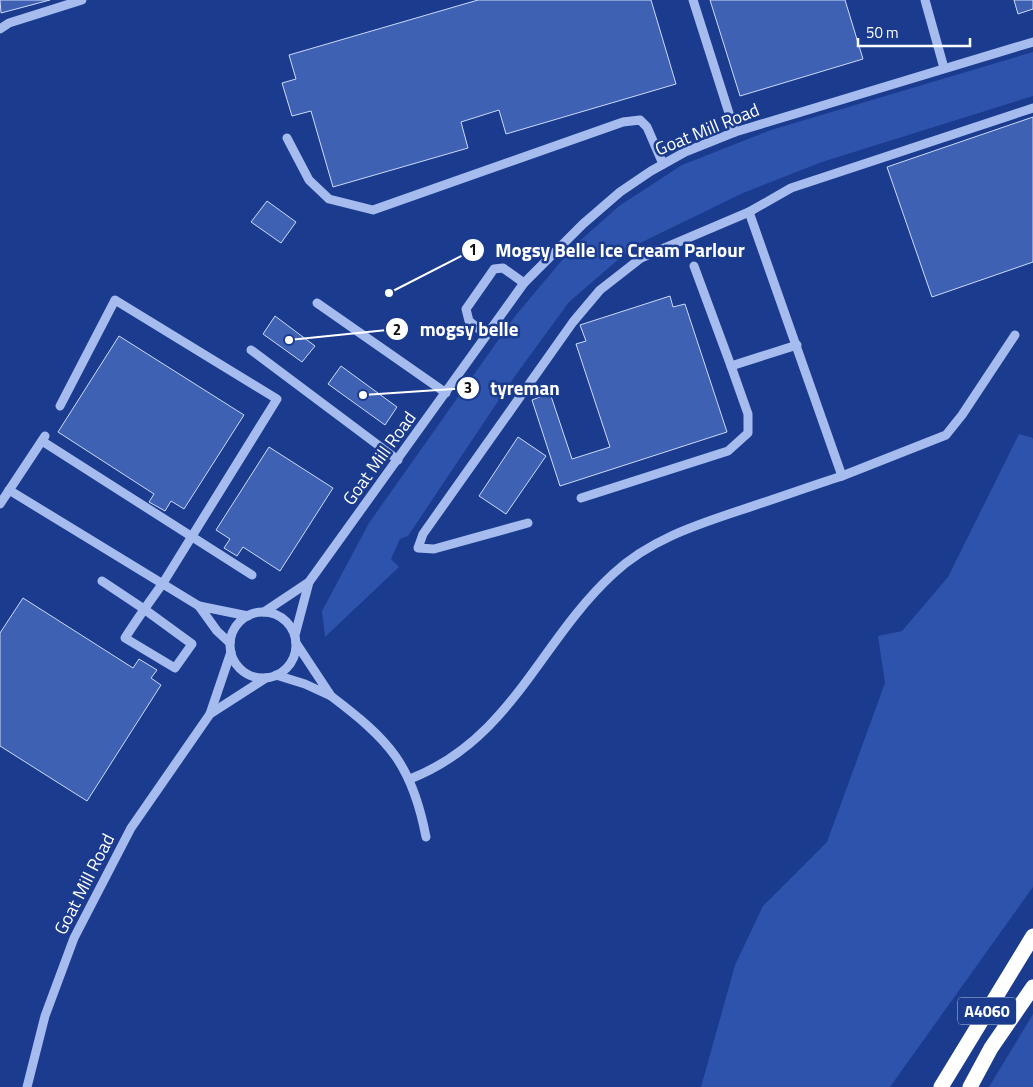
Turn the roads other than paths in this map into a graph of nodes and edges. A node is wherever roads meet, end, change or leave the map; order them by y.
1 (82, 0) edge
2 (693, 0) edge
3 (925, 0) edge
4 (0, 28) edge
5 (1033, 42) edge
6 (944, 68) junction
7 (1033, 108) edge
8 (735, 132) junction
9 (288, 138) dead end
10 (663, 164) junction
11 (749, 212) junction
12 (694, 266) dead end
13 (524, 283) junction
14 (317, 303) dead end
15 (485, 334) junction
16 (1015, 334) dead end
17 (797, 344) junction
18 (251, 350) dead end
19 (731, 366) junction
20 (446, 393) junction
21 (60, 406) dead end
22 (398, 460) junction
23 (842, 476) junction
24 (9, 490) junction
25 (581, 498) dead end
26 (0, 504) edge
27 (528, 523) dead end
28 (192, 536) junction
29 (252, 575) dead end
30 (102, 581) dead end
31 (309, 582) junction
32 (162, 584) junction
33 (199, 606) junction
34 (144, 609) junction
35 (264, 612) junction
36 (248, 616) junction
37 (295, 639) junction
38 (231, 647) junction
39 (272, 676) junction
40 (331, 696) junction
41 (210, 714) junction
42 (410, 779) junction
43 (426, 837) dead end
44 (1033, 936) edge
45 (1033, 986) edge
46 (27, 1087) edge
47 (941, 1087) edge
48 (970, 1087) edge

1 - 4 street
2 - 8 street
3 - 6 street
5 - 6 street, Goat Mill Road
6 - 8 street, Goat Mill Road
7 - 11 street
8 - 10 street, Goat Mill Road
9 - 10 street
10 - 13 street, Goat Mill Road
11 - 17 street
11 - 27 street
12 - 19 street
13 - 15 street, Goat Mill Road
13 - 15 street
14 - 20 street
15 - 20 street, Goat Mill Road
16 - 23 street
17 - 19 street
17 - 23 street
18 - 22 street
19 - 25 street
20 - 22 street, Goat Mill Road
21 - 28 street
22 - 31 street, Goat Mill Road
23 - 42 street
24 - 26 street
24 - 28 street
24 - 32 street
28 - 29 street
28 - 32 street
30 - 34 street
31 - 35 street, Goat Mill Road
31 - 37 street, Goat Mill Road
32 - 33 street
32 - 34 street
33 - 36 street
33 - 38 street
34 - 34 street
35 - 36 street
35 - 37 street
36 - 38 street
37 - 39 street
37 - 40 street
38 - 39 street
38 - 41 street, Goat Mill Road
39 - 40 street
39 - 41 street, Goat Mill Road
40 - 42 street
41 - 46 street, Goat Mill Road
42 - 43 street
44 - 47 highway, A4060
45 - 48 highway, A4060

